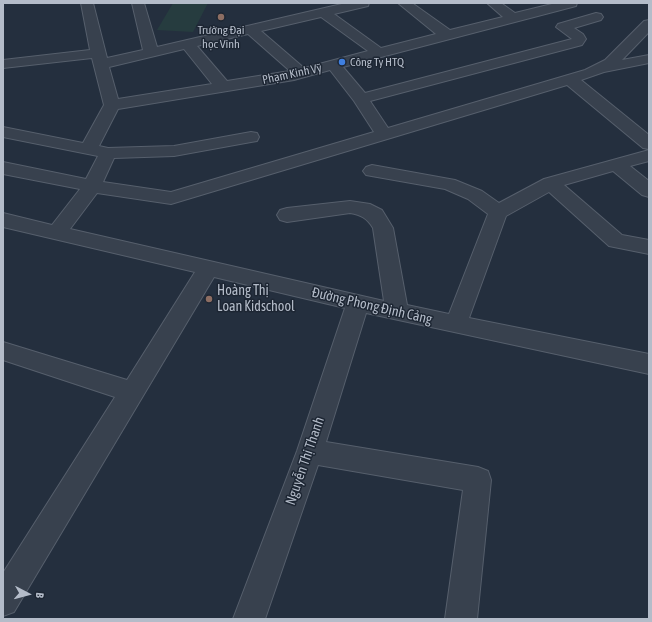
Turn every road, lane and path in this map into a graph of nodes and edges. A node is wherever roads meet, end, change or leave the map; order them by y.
1 (87, 3) edge
2 (138, 3) edge
3 (363, 3) edge
4 (404, 3) edge
5 (493, 3) edge
6 (562, 4) edge
7 (541, 11) junction
8 (323, 12) junction
9 (596, 17) dead end
10 (513, 18) junction
11 (649, 24) edge
12 (563, 27) junction
13 (251, 29) junction
14 (447, 35) junction
15 (188, 44) junction
16 (151, 52) junction
17 (379, 53) junction
18 (99, 58) junction
19 (649, 59) edge
20 (3, 64) edge
21 (334, 65) junction
22 (600, 68) junction
23 (300, 73) junction
24 (570, 79) junction
25 (223, 87) junction
26 (361, 98) junction
27 (112, 105) junction
28 (3, 132) edge
29 (384, 134) junction
30 (251, 137) dead end
31 (649, 144) edge
32 (89, 148) junction
33 (108, 153) junction
34 (649, 155) edge
35 (616, 164) junction
36 (3, 168) edge
37 (372, 170) dead end
38 (550, 183) junction
39 (92, 186) junction
40 (649, 191) edge
41 (498, 212) junction
42 (287, 215) dead end
43 (3, 220) edge
44 (57, 232) junction
45 (649, 247) edge
46 (208, 269) junction
47 (358, 303) junction
48 (397, 312) junction
49 (456, 324) junction
50 (3, 351) edge
51 (649, 364) edge
52 (132, 392) junction
53 (310, 451) junction
54 (3, 601) edge
55 (249, 619) edge
56 (461, 619) edge

1 - 18 street
2 - 16 street
3 - 8 street
4 - 14 street
5 - 10 street
6 - 7 street, Phạm Kinh Vỹ
7 - 10 street, Phạm Kinh Vỹ
7 - 12 street
8 - 13 street
8 - 17 street
9 - 12 street
10 - 14 street, Phạm Kinh Vỹ
11 - 22 street
12 - 26 street
13 - 15 street
13 - 23 street
14 - 17 street, Phạm Kinh Vỹ
15 - 16 street
15 - 25 street
16 - 18 street
17 - 21 street, Phạm Kinh Vỹ
18 - 20 street
18 - 27 street
19 - 22 street
21 - 23 street, Phạm Kinh Vỹ
21 - 26 street
22 - 24 street
23 - 25 street, Phạm Kinh Vỹ
24 - 29 street
24 - 31 street
25 - 27 street, Phạm Kinh Vỹ
26 - 29 street
27 - 32 street
28 - 32 street
29 - 39 street
30 - 33 street
32 - 33 street
33 - 39 street
34 - 35 street
35 - 38 street
35 - 40 street
36 - 39 street
37 - 41 street
38 - 41 street
38 - 45 street
39 - 44 street
41 - 49 street
42 - 48 street
43 - 44 street, Đường Phong Định Cảng
44 - 46 street, Đường Phong Định Cảng
46 - 47 street, Đường Phong Định Cảng
46 - 52 street
47 - 48 street, Đường Phong Định Cảng
47 - 53 street, Nguyễn Thị Thanh
48 - 49 street, Đường Phong Định Cảng
49 - 51 street, Đường Phong Định Cảng
50 - 52 street
52 - 54 street
53 - 55 street, Nguyễn Thị Thanh
53 - 56 street

